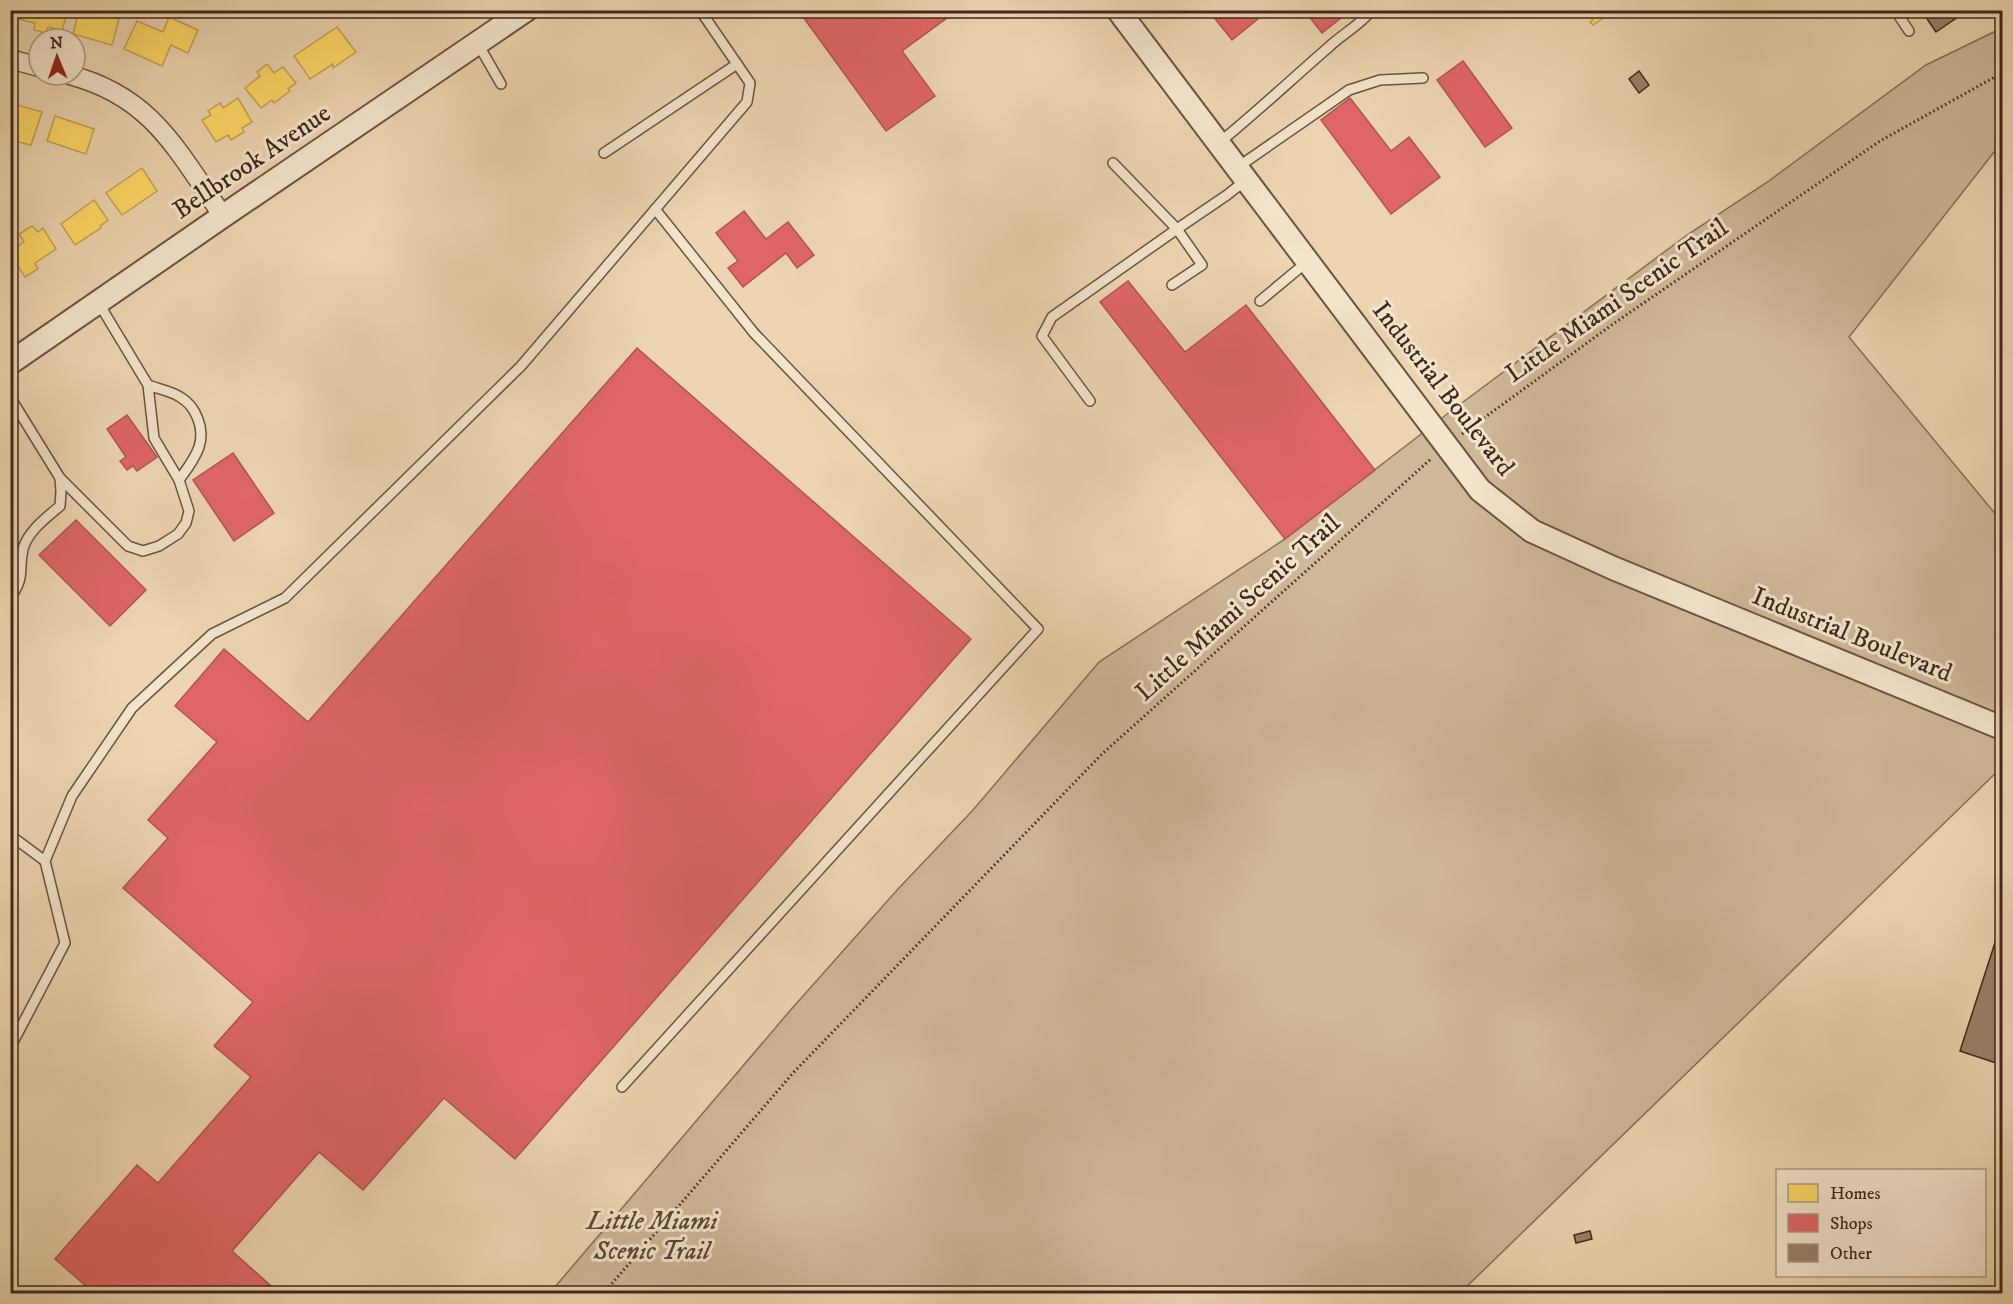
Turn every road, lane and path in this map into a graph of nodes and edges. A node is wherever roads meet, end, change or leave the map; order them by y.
1 (526, 10) edge
2 (700, 10) edge
3 (1118, 10) edge
4 (1372, 10) edge
5 (1895, 10) edge
6 (1909, 31) dead end
7 (478, 44) junction
8 (10, 59) edge
9 (27, 64) edge
10 (737, 64) junction
11 (2002, 73) edge
12 (1422, 78) dead end
13 (87, 81) edge
14 (501, 84) dead end
15 (1219, 142) junction
16 (604, 153) dead end
17 (1113, 163) dead end
18 (1242, 173) junction
19 (655, 209) junction
20 (223, 216) junction
21 (1177, 229) junction
22 (1308, 261) junction
23 (1172, 285) dead end
24 (1260, 301) dead end
25 (98, 302) junction
26 (10, 363) edge
27 (148, 385) junction
28 (10, 397) edge
29 (1090, 401) dead end
30 (1446, 445) junction
31 (60, 478) junction
32 (179, 480) junction
33 (10, 597) edge
34 (2002, 728) edge
35 (10, 835) edge
36 (45, 861) junction
37 (10, 1048) edge
38 (622, 1087) dead end
39 (603, 1293) edge

1 - 7 street, Bellbrook Avenue
2 - 10 lane
3 - 15 street, Industrial Boulevard
4 - 15 lane
5 - 6 lane
7 - 14 lane
7 - 20 street, Bellbrook Avenue
8 - 9 street
10 - 16 lane
10 - 19 lane
11 - 30 path, Little Miami Scenic Trail
12 - 18 lane
13 - 20 street
15 - 18 street, Industrial Boulevard
17 - 21 lane
18 - 21 lane
18 - 22 street, Industrial Boulevard
19 - 36 lane
19 - 38 lane
20 - 25 street, Bellbrook Avenue
21 - 23 lane
21 - 29 lane
22 - 24 lane
22 - 30 street, Industrial Boulevard
25 - 26 street, Bellbrook Avenue
25 - 27 lane
27 - 32 lane
27 - 32 lane
28 - 31 lane
30 - 34 street, Industrial Boulevard
30 - 39 path, Little Miami Scenic Trail
31 - 32 lane
31 - 33 lane
35 - 36 lane
36 - 37 lane

